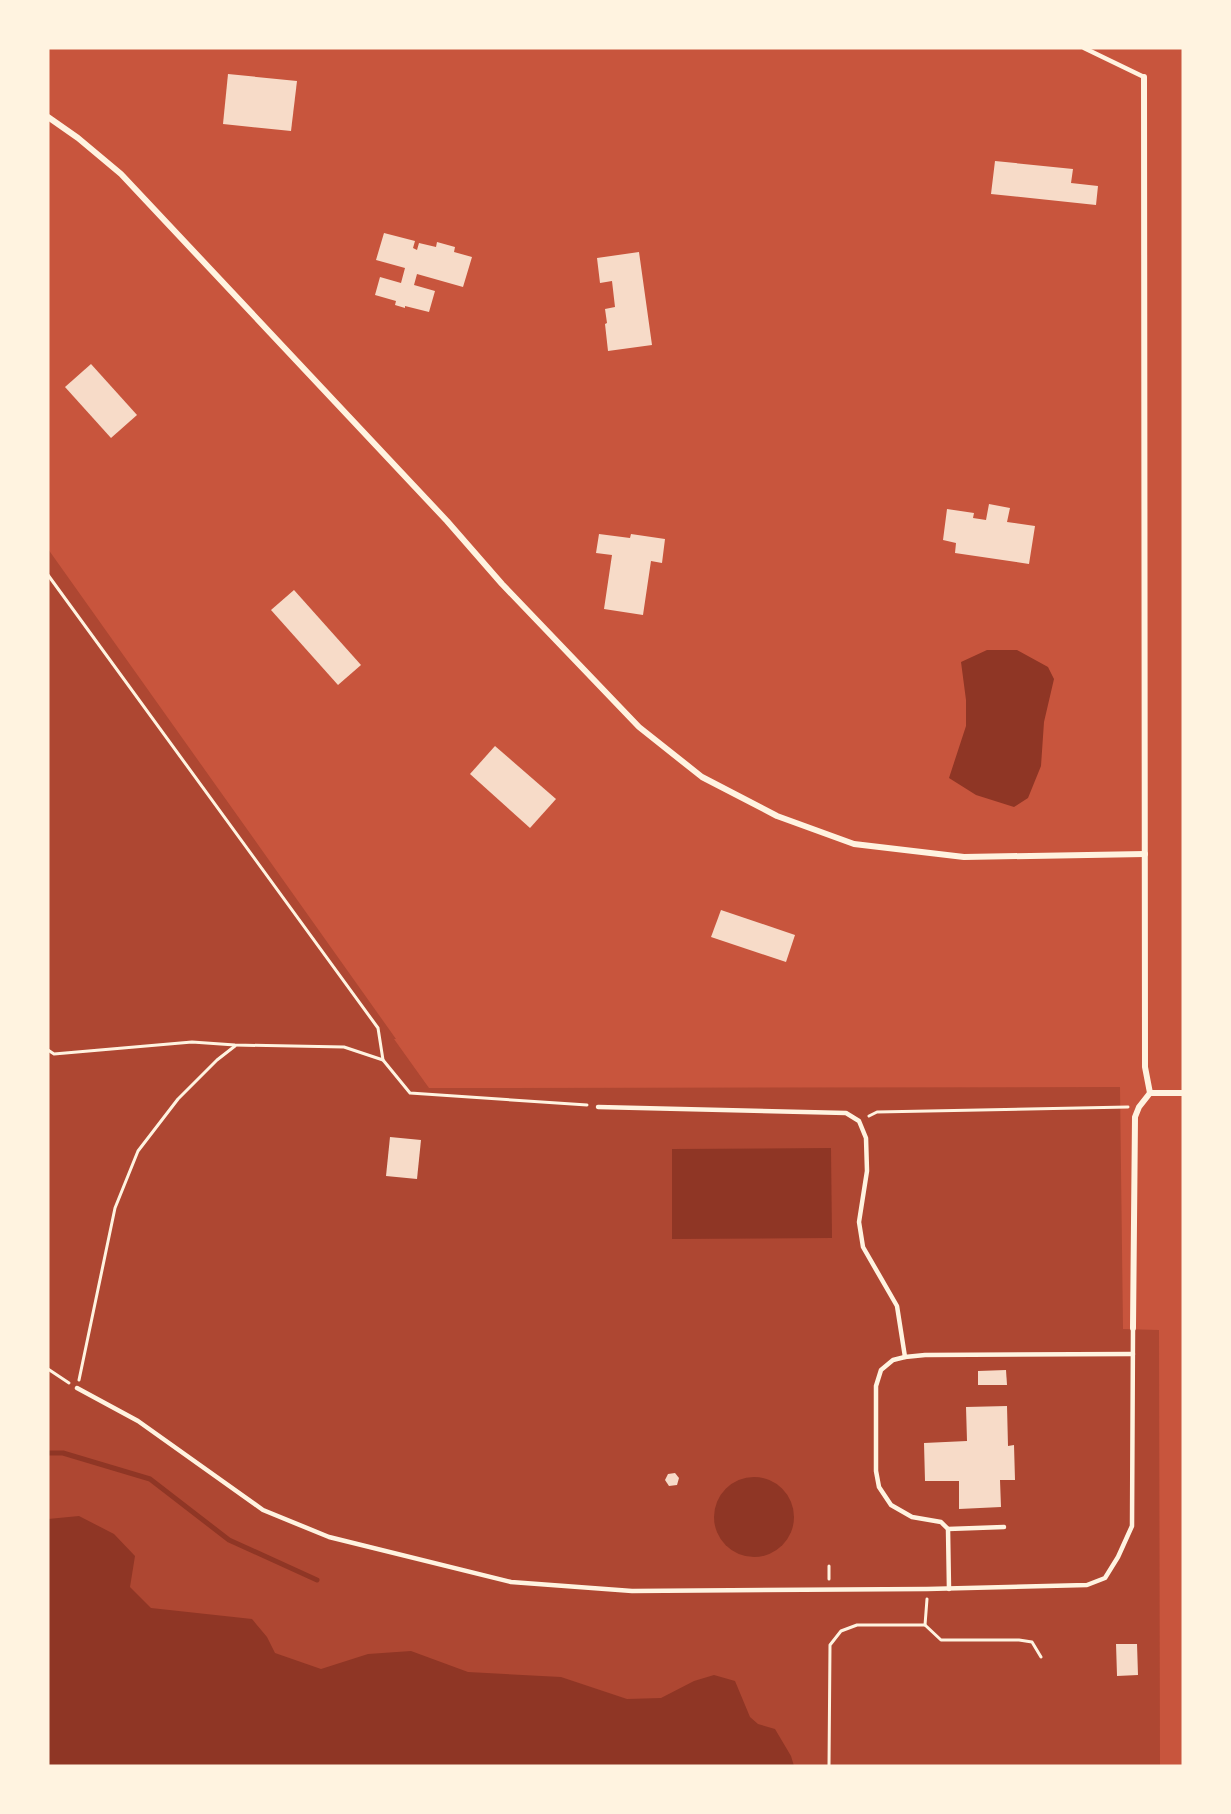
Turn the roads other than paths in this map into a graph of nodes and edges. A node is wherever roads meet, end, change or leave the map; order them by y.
1 (1084, 48) edge
2 (1144, 77) joint
3 (48, 117) edge
4 (1145, 854) junction
5 (1150, 1093) junction
6 (1183, 1093) edge
7 (598, 1107) road end
8 (1133, 1328) joint
9 (1133, 1354) junction
10 (905, 1357) junction
11 (77, 1388) road end
12 (1004, 1527) dead end
13 (948, 1529) junction
14 (949, 1589) junction

1 - 2 lane
2 - 4 street
3 - 4 street
4 - 5 street
5 - 6 street
5 - 8 street
7 - 10 lane
8 - 9 lane
9 - 10 lane
9 - 14 lane
10 - 13 lane
11 - 14 lane
12 - 13 lane
13 - 14 lane

